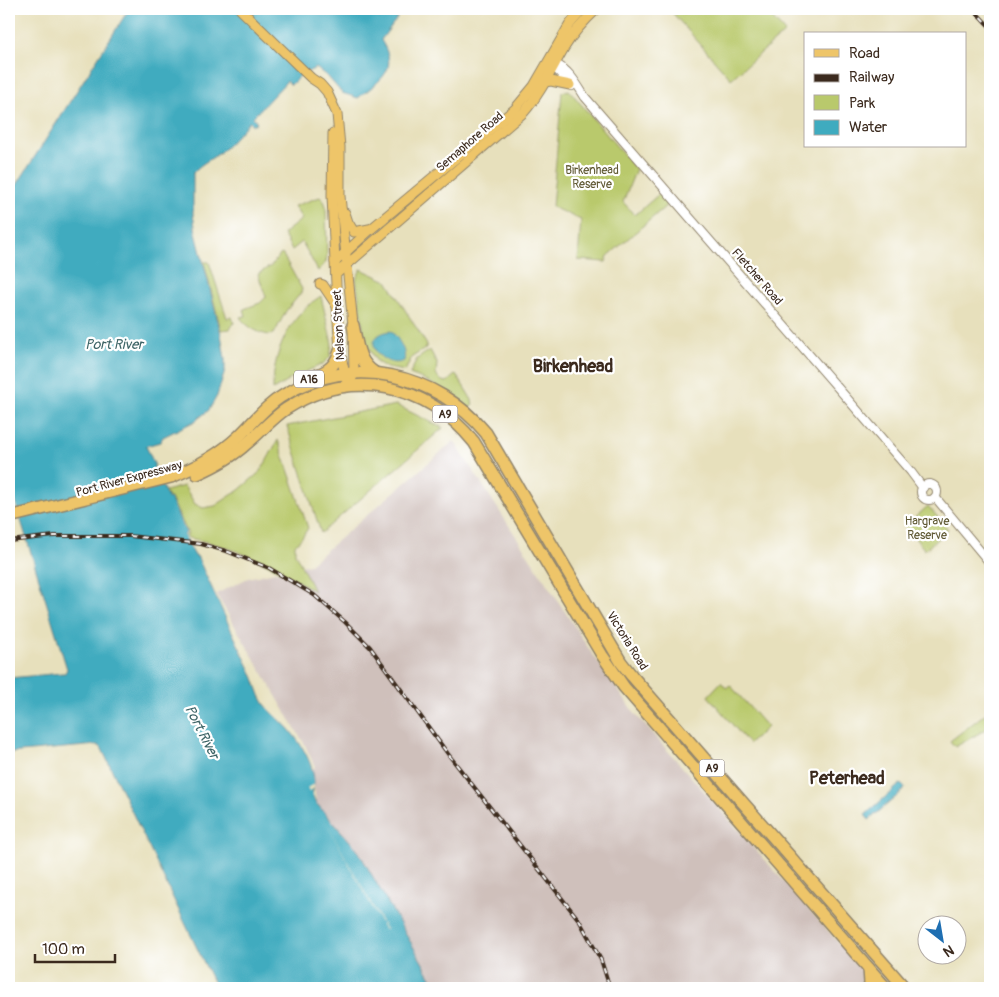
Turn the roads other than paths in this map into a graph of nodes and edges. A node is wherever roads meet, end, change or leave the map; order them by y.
1 (240, 9) edge
2 (583, 9) edge
3 (598, 9) edge
4 (550, 56) junction
5 (555, 64) junction
6 (311, 78) junction
7 (545, 82) junction
8 (570, 86) junction
9 (585, 97) junction
10 (340, 196) junction
11 (372, 228) junction
12 (346, 252) junction
13 (335, 262) junction
14 (347, 264) junction
15 (336, 274) junction
16 (320, 284) dead end
17 (337, 306) junction
18 (353, 326) junction
19 (340, 351) junction
20 (376, 373) junction
21 (345, 374) junction
22 (350, 386) junction
23 (272, 403) junction
24 (196, 471) junction
25 (925, 487) junction
26 (932, 499) junction
27 (9, 517) edge
28 (9, 523) edge
29 (990, 563) edge
30 (642, 688) junction
31 (633, 697) junction
32 (869, 969) junction
33 (869, 988) edge
34 (886, 988) edge
35 (905, 988) edge

1 - 6 main road, Nelson Street
2 - 4 main road, Semaphore Road
3 - 5 main road, Semaphore Road
4 - 5 street, Fletcher Road
4 - 11 main road, Semaphore Road
5 - 7 main road, Semaphore Road
5 - 8 street, Fletcher Road
5 - 9 street, Fletcher Road
6 - 10 main road, Nelson Street
6 - 13 main road, Nelson Street
7 - 8 main road
7 - 14 main road, Semaphore Road
8 - 9 street, Fletcher Road
9 - 25 street, Fletcher Road
10 - 11 main road
10 - 12 main road, Nelson Street
11 - 12 main road, Semaphore Road
12 - 13 main road, Semaphore Road
12 - 14 main road, Nelson Street
13 - 15 main road, Nelson Street
14 - 15 main road, Semaphore Road
14 - 18 main road, Nelson Street
15 - 17 main road, Nelson Street
16 - 17 main road
17 - 19 main road, Nelson Street
18 - 20 highway
18 - 21 main road, Nelson Street
19 - 21 main road, Nelson Street
19 - 23 highway, A16
20 - 21 highway, Victoria Road / A9
20 - 30 highway, Victoria Road / A9
21 - 22 main road, Nelson Street
21 - 23 highway, Port River Expressway / A9
22 - 24 highway, Port River Expressway / A9
22 - 31 highway, A9
23 - 24 highway, Port River Expressway / A9
24 - 27 highway, Port River Expressway / A9
24 - 28 highway, Port River Expressway / A9
25 - 26 street
25 - 26 street
26 - 29 street
30 - 31 highway
30 - 35 highway, Victoria Road / A9
31 - 32 highway, A9
32 - 33 highway
32 - 34 highway, A9

